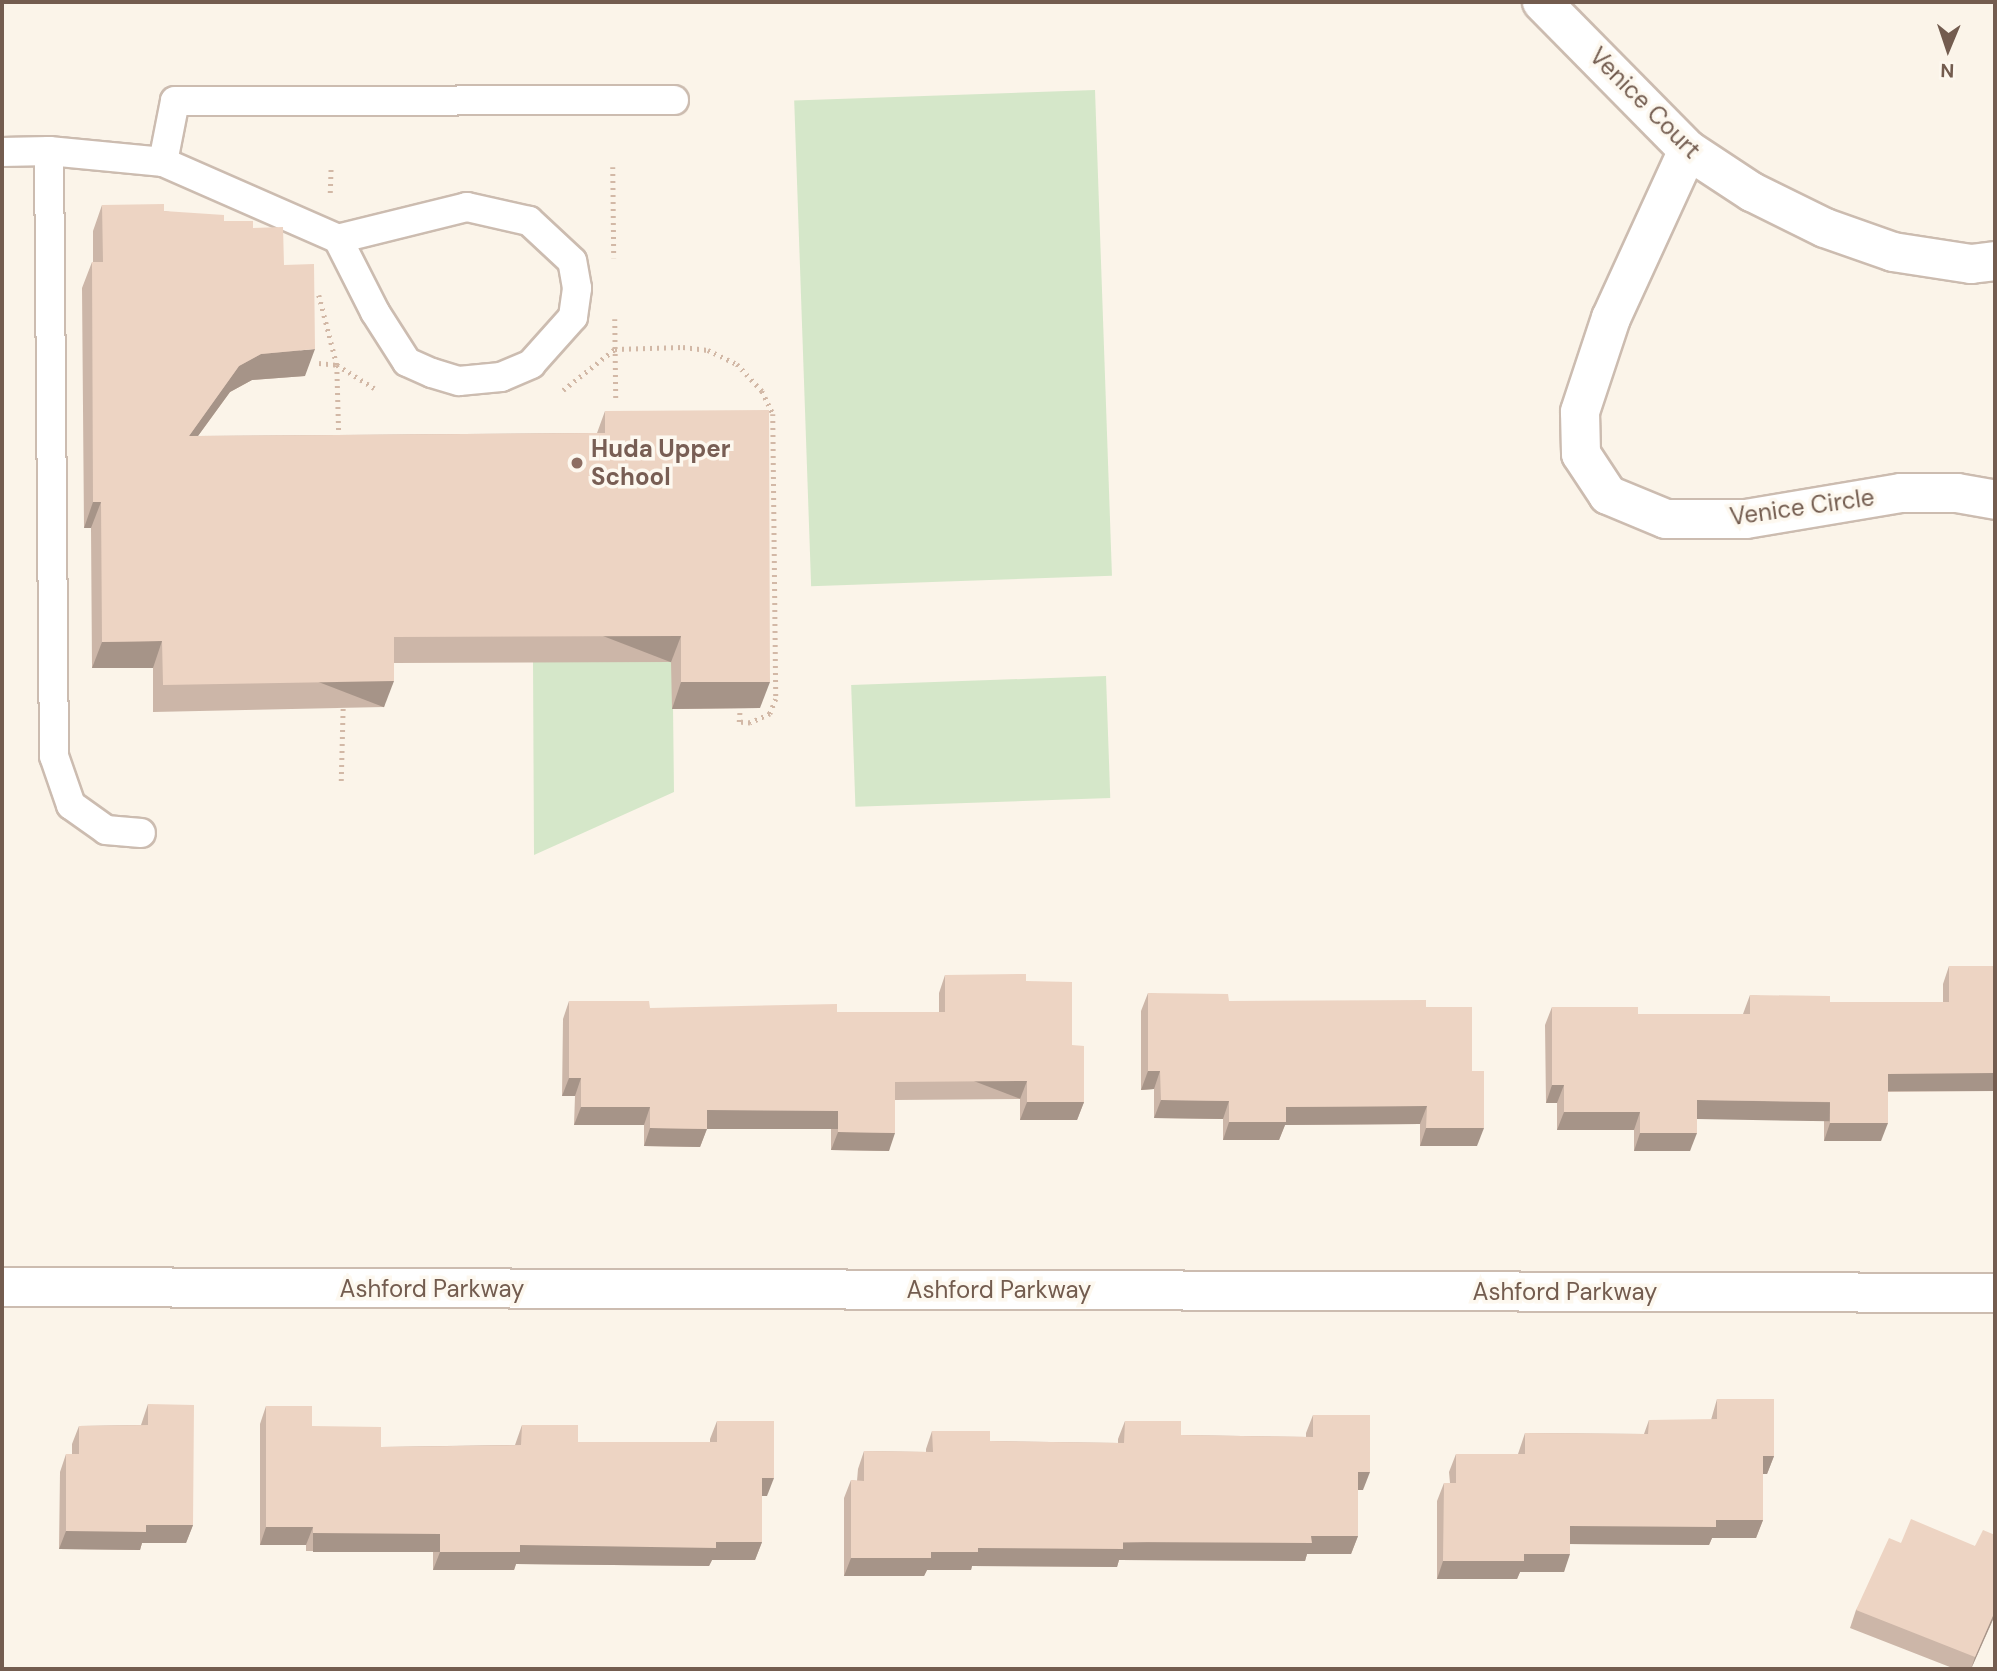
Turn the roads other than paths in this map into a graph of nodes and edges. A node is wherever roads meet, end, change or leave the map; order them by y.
1 (1542, 2) edge
2 (674, 100) dead end
3 (1688, 150) junction
4 (49, 151) junction
5 (2, 152) edge
6 (163, 162) junction
7 (338, 239) junction
8 (1995, 261) edge
9 (1995, 500) edge
10 (141, 833) dead end
11 (2, 1287) edge
12 (1995, 1293) edge

1 - 3 street, Venice Court
2 - 6 lane
3 - 8 street, Venice Court
3 - 9 street, Venice Circle
4 - 5 lane
4 - 6 lane
4 - 10 lane
6 - 7 lane
7 - 7 lane
11 - 12 street, Ashford Parkway

